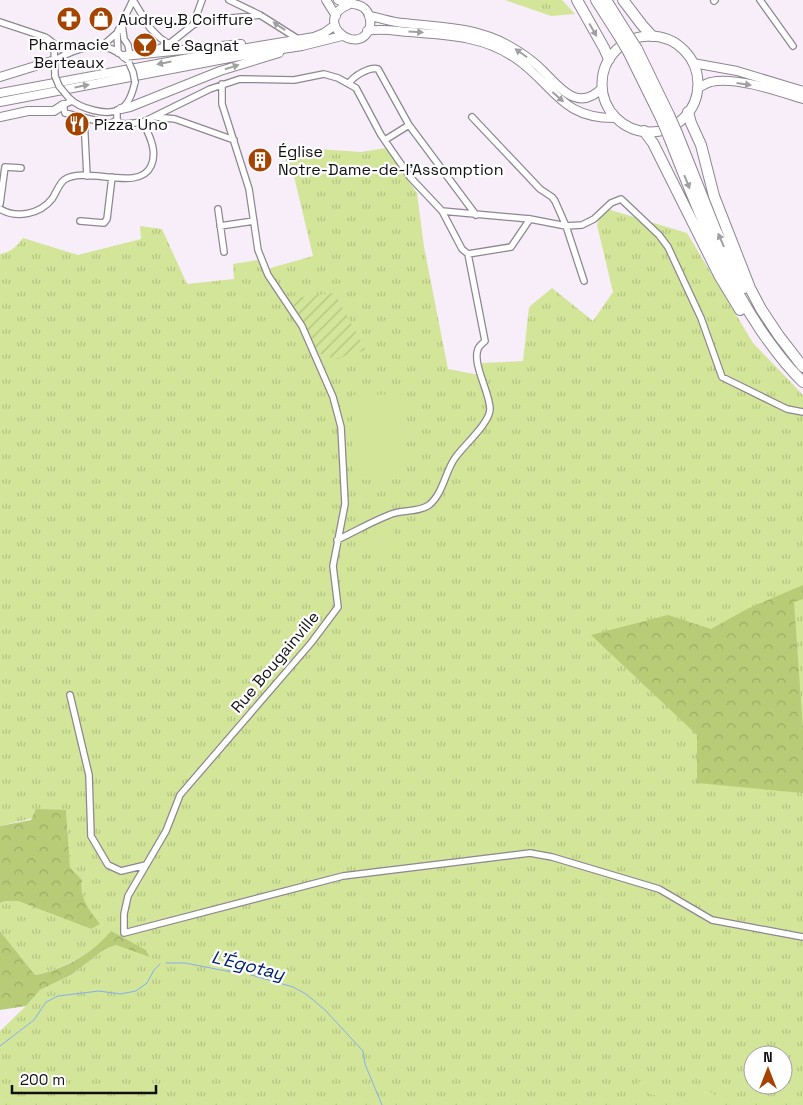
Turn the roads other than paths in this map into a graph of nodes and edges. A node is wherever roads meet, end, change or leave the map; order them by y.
1 (202, 0) edge
2 (229, 0) edge
3 (326, 0) edge
4 (338, 0) edge
5 (577, 0) edge
6 (596, 0) edge
7 (606, 0) edge
8 (623, 0) edge
9 (760, 0) edge
10 (134, 1) edge
11 (348, 4) junction
12 (260, 15) junction
13 (336, 16) junction
14 (369, 16) junction
15 (0, 22) edge
16 (122, 24) junction
17 (193, 25) junction
18 (335, 25) junction
19 (368, 32) junction
20 (117, 33) junction
21 (623, 34) junction
22 (342, 36) junction
23 (652, 36) junction
24 (298, 39) junction
25 (168, 44) junction
26 (54, 45) junction
27 (302, 46) junction
28 (792, 46) dead end
29 (101, 47) junction
30 (69, 52) junction
31 (144, 53) junction
32 (125, 57) junction
33 (608, 59) junction
34 (55, 60) junction
35 (693, 63) junction
36 (0, 77) edge
37 (778, 82) junction
38 (348, 83) junction
39 (222, 84) junction
40 (803, 86) edge
41 (602, 88) junction
42 (697, 89) junction
43 (803, 91) edge
44 (0, 93) edge
45 (70, 99) junction
46 (803, 99) edge
47 (0, 102) edge
48 (63, 105) junction
49 (119, 110) junction
50 (688, 112) junction
51 (0, 116) edge
52 (156, 117) junction
53 (472, 117) dead end
54 (84, 118) junction
55 (616, 118) junction
56 (119, 122) junction
57 (143, 122) junction
58 (409, 125) junction
59 (644, 131) junction
60 (673, 135) junction
61 (234, 140) junction
62 (385, 140) junction
63 (21, 168) dead end
64 (87, 176) junction
65 (112, 177) junction
66 (0, 204) edge
67 (0, 209) edge
68 (218, 209) dead end
69 (442, 212) junction
70 (476, 215) junction
71 (530, 219) junction
72 (80, 221) dead end
73 (254, 221) junction
74 (220, 226) junction
75 (566, 226) junction
76 (224, 252) dead end
77 (468, 254) junction
78 (584, 281) dead end
79 (778, 356) junction
80 (803, 368) edge
81 (803, 382) edge
82 (803, 412) edge
83 (337, 540) junction
84 (70, 695) dead end
85 (146, 865) junction
86 (803, 937) edge

1 - 17 street
2 - 12 street
3 - 13 main road
4 - 11 main road
5 -> 33 highway
6 - 21 highway
7 - 21 highway
8 - 23 highway
9 - 28 street
10 - 16 street
10 - 25 street
11 - 13 main road
11 - 14 main road
12 - 17 street
24 -> 12 street
13 - 18 main road
14 - 19 main road
41 -> 14 main road
15 - 26 street
16 - 20 street
16 - 32 street
17 - 25 street
18 - 22 main road
18 - 24 main road
19 - 22 main road
19 -> 55 main road
20 - 29 street
20 - 32 street
21 - 60 highway, bridge
22 - 27 main road
23 - 33 main road
23 - 35 main road
24 - 31 main road
24 -> 44 main road
25 - 31 street
26 - 30 street
26 - 34 street
47 -> 27 main road
49 -> 27 main road
29 - 30 street
29 - 32 street
30 - 34 street
31 - 32 main road
32 - 49 street, bridge
33 - 41 main road
34 - 36 main road
34 - 45 street, bridge
35 - 37 main road
35 - 42 main road
37 - 40 main road
37 - 43 main road
38 - 39 street
38 - 58 street
38 - 62 street
39 - 52 street
39 - 61 street, Rue Bougainville
41 - 55 main road
42 -> 46 main road
42 - 50 main road
45 - 48 street
45 - 49 street
48 - 51 main road
48 - 54 street
49 - 56 street
50 - 59 main road
50 - 80 highway
52 - 57 street
52 - 61 street
53 - 75 street
54 - 56 street
54 - 64 street
55 - 59 main road
56 - 57 street
57 - 65 street
58 - 62 street
58 - 70 street
59 - 79 highway
60 -> 79 highway
80 -> 60 highway
61 - 73 street, Rue Bougainville
62 - 69 street
63 - 66 street
64 - 65 street
64 - 67 street
65 - 72 street
68 - 74 street
69 - 70 street
69 - 77 street
70 - 71 street
71 - 75 street
71 - 77 street
73 - 74 street
73 - 83 street, Rue Bougainville
74 - 76 street
75 - 78 street
75 - 82 street
77 - 83 street
79 - 81 highway
83 - 85 street, Rue Bougainville
84 - 85 street
85 - 86 street, Rue Bougainville

